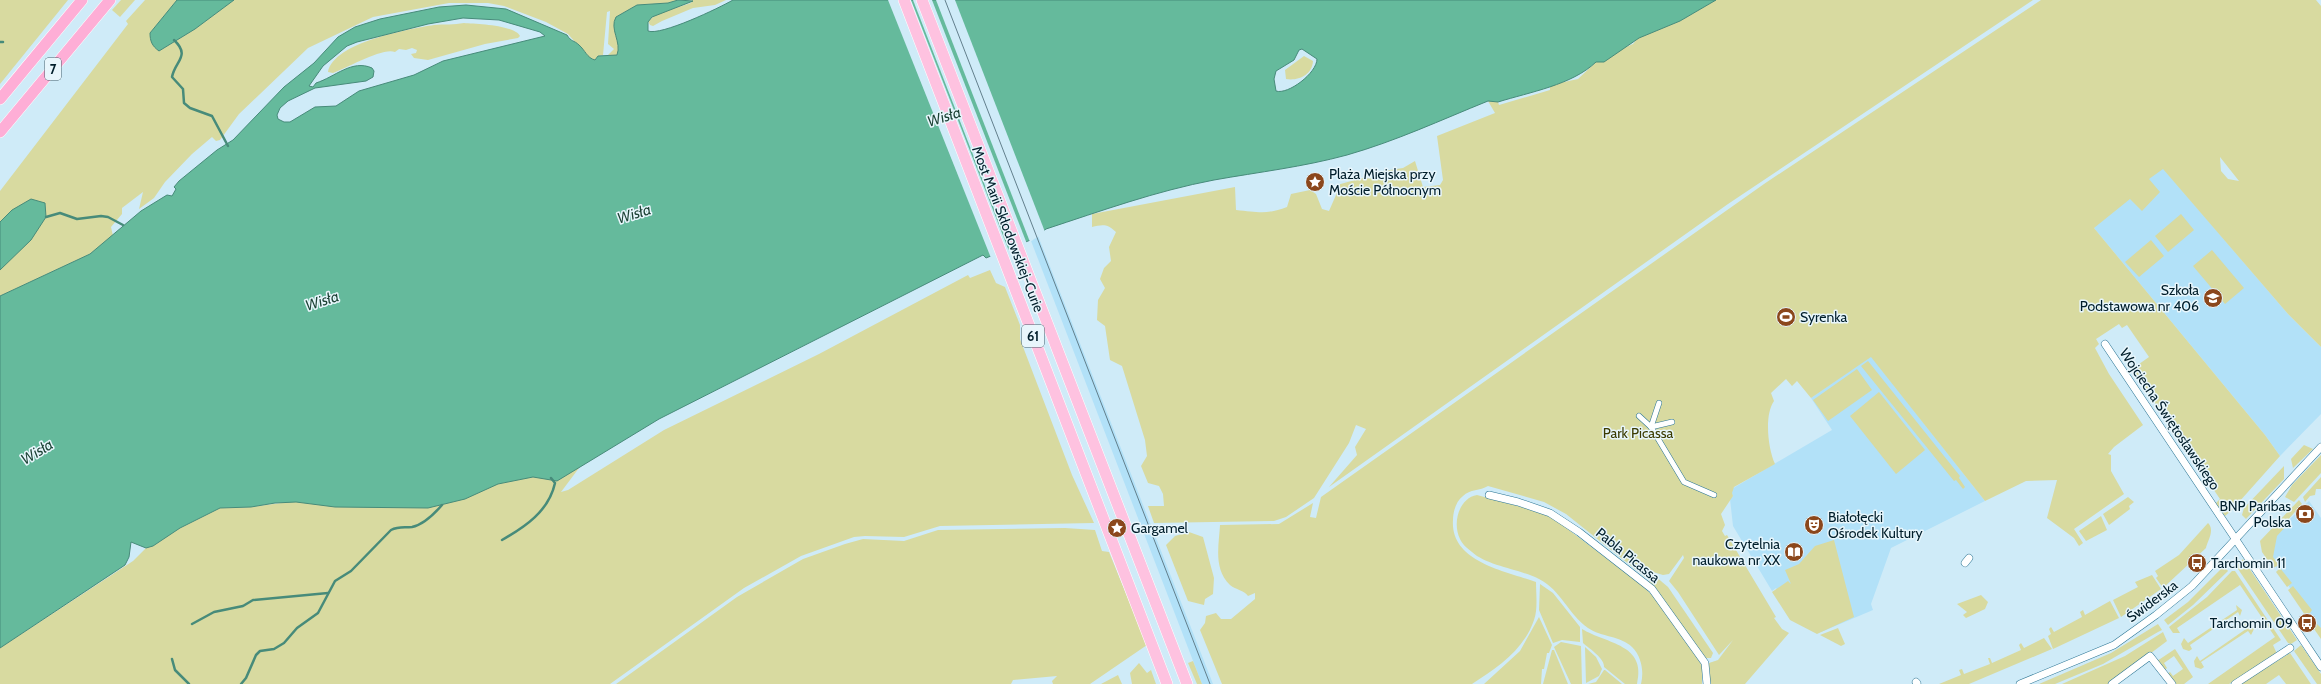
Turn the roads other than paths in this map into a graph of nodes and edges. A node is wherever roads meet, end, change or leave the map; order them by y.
1 (82, 0) edge
2 (904, 0) edge
3 (922, 0) edge
4 (108, 2) edge
5 (0, 99) edge
6 (0, 132) edge
7 (2105, 344) dead end
8 (1659, 404) dead end
9 (1639, 416) dead end
10 (1672, 422) dead end
11 (1648, 426) junction
12 (2321, 447) edge
13 (1488, 494) dead end
14 (1714, 495) dead end
15 (2236, 539) junction
16 (2290, 648) dead end
17 (2321, 667) edge
18 (1167, 684) edge
19 (1187, 684) edge
20 (1707, 684) edge
21 (2020, 684) edge
22 (2112, 684) edge
23 (2172, 684) edge
24 (2235, 684) edge

1 - 5 highway, 7
2 - 18 main road, Most Marii Skłodowskiej-Curie / 61
3 - 19 main road, Most Marii Skłodowskiej-Curie / 61
4 - 6 highway, 7
7 - 15 street, Wojciecha Świętosławskiego
8 - 11 street
9 - 11 street
10 - 11 street
11 - 14 street
12 - 15 street, Świderska
13 - 20 street, Pabla Picassa
15 - 17 street, Wojciecha Świętosławskiego
15 - 21 street, Świderska
16 - 24 street
22 - 23 street

